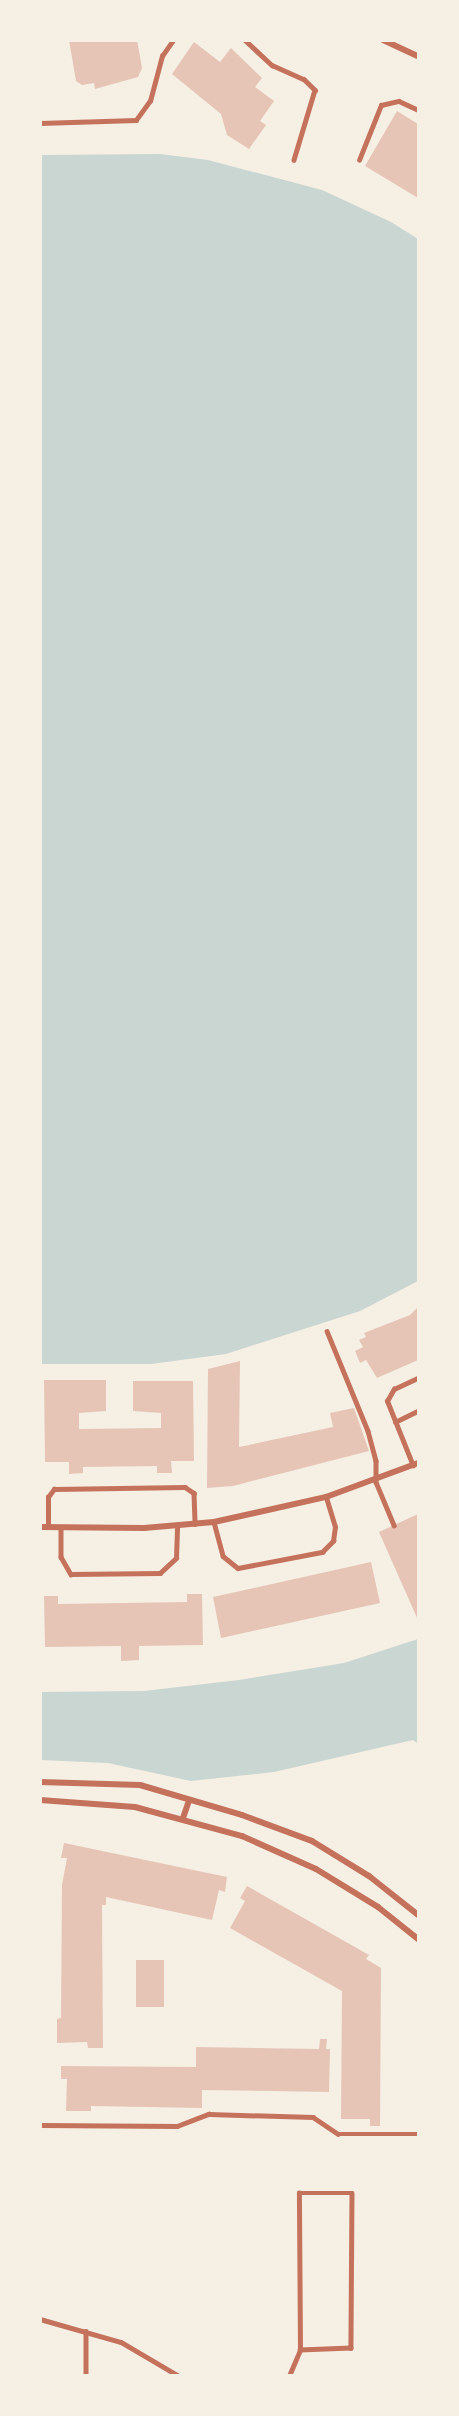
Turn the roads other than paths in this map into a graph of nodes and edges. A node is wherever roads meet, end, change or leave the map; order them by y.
1 (245, 40) edge
2 (171, 41) edge
3 (383, 41) edge
4 (418, 56) edge
5 (418, 110) edge
6 (40, 123) edge
7 (294, 160) dead end
8 (359, 160) dead end
9 (327, 1331) dead end
10 (418, 1378) edge
11 (418, 1411) edge
12 (395, 1422) junction
13 (416, 1465) edge
14 (376, 1482) junction
15 (326, 1497) junction
16 (214, 1522) junction
17 (195, 1524) junction
18 (394, 1525) dead end
19 (177, 1526) junction
20 (44, 1527) edge
21 (61, 1527) junction
22 (40, 1782) edge
23 (40, 1800) edge
24 (189, 1801) junction
25 (183, 1818) junction
26 (418, 1915) edge
27 (418, 1939) edge
28 (40, 2125) edge
29 (418, 2134) edge
30 (40, 2319) edge
31 (86, 2331) junction
32 (300, 2350) junction
33 (86, 2376) edge
34 (179, 2376) edge
35 (289, 2376) edge

1 - 7 lane
2 - 6 lane
3 - 4 street
5 - 8 lane
9 - 14 lane
10 - 12 lane
11 - 12 lane
12 - 13 lane
13 - 14 street
14 - 15 street
14 - 18 lane
15 - 16 street
15 - 16 lane
16 - 17 street
17 - 19 street
17 - 20 lane
19 - 21 street
19 - 21 lane
20 - 21 street
22 - 24 street
23 - 25 street
24 - 25 street
24 - 26 street
25 - 27 street
28 - 29 lane
30 - 31 lane
31 - 33 lane
31 - 34 lane
32 - 32 lane
32 - 35 lane

